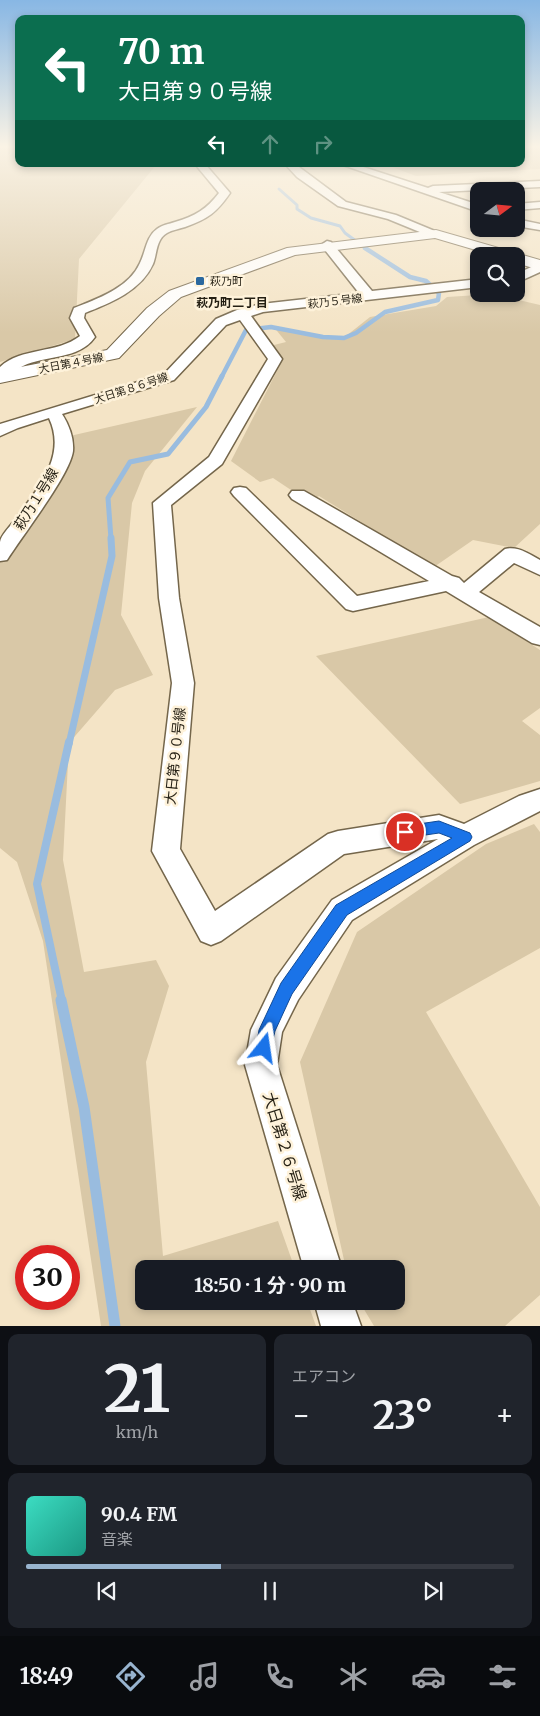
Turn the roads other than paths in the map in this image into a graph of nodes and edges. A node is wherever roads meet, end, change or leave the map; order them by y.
1 (213, 209) edge
2 (361, 209) edge
3 (525, 224) edge
4 (540, 227) edge
5 (436, 234) junction
6 (327, 246) junction
7 (480, 247) edge
8 (525, 261) edge
9 (540, 266) edge
10 (525, 274) edge
11 (470, 284) edge
12 (370, 297) junction
13 (249, 323) junction
14 (0, 377) edge
15 (53, 412) junction
16 (0, 431) edge
17 (240, 492) dead end
18 (298, 496) dead end
19 (0, 555) edge
20 (540, 568) edge
21 (459, 588) junction
22 (540, 637) edge
23 (540, 800) edge
24 (466, 837) junction
25 (320, 1260) edge
26 (337, 1310) edge
27 (341, 1326) edge

1 - 14 street
2 - 5 street
3 - 4 street
5 - 6 street, 大日第４号線
5 - 7 street, 大日第４号線
6 - 12 street
6 - 14 street, 大日第４号線
8 - 9 street
9 - 10 street
11 - 12 street, 萩乃５号線
12 - 13 street, 萩乃５号線
13 - 15 street, 大日第８６号線
13 - 24 street, 大日第９０号線
15 - 16 street, 大日第８６号線
15 - 19 street, 萩乃１号線
17 - 21 street
18 - 21 street
20 - 21 street
21 - 22 street
23 - 24 street, 大日第２６号線
24 - 25 street, 大日第２６号線
26 - 27 street

